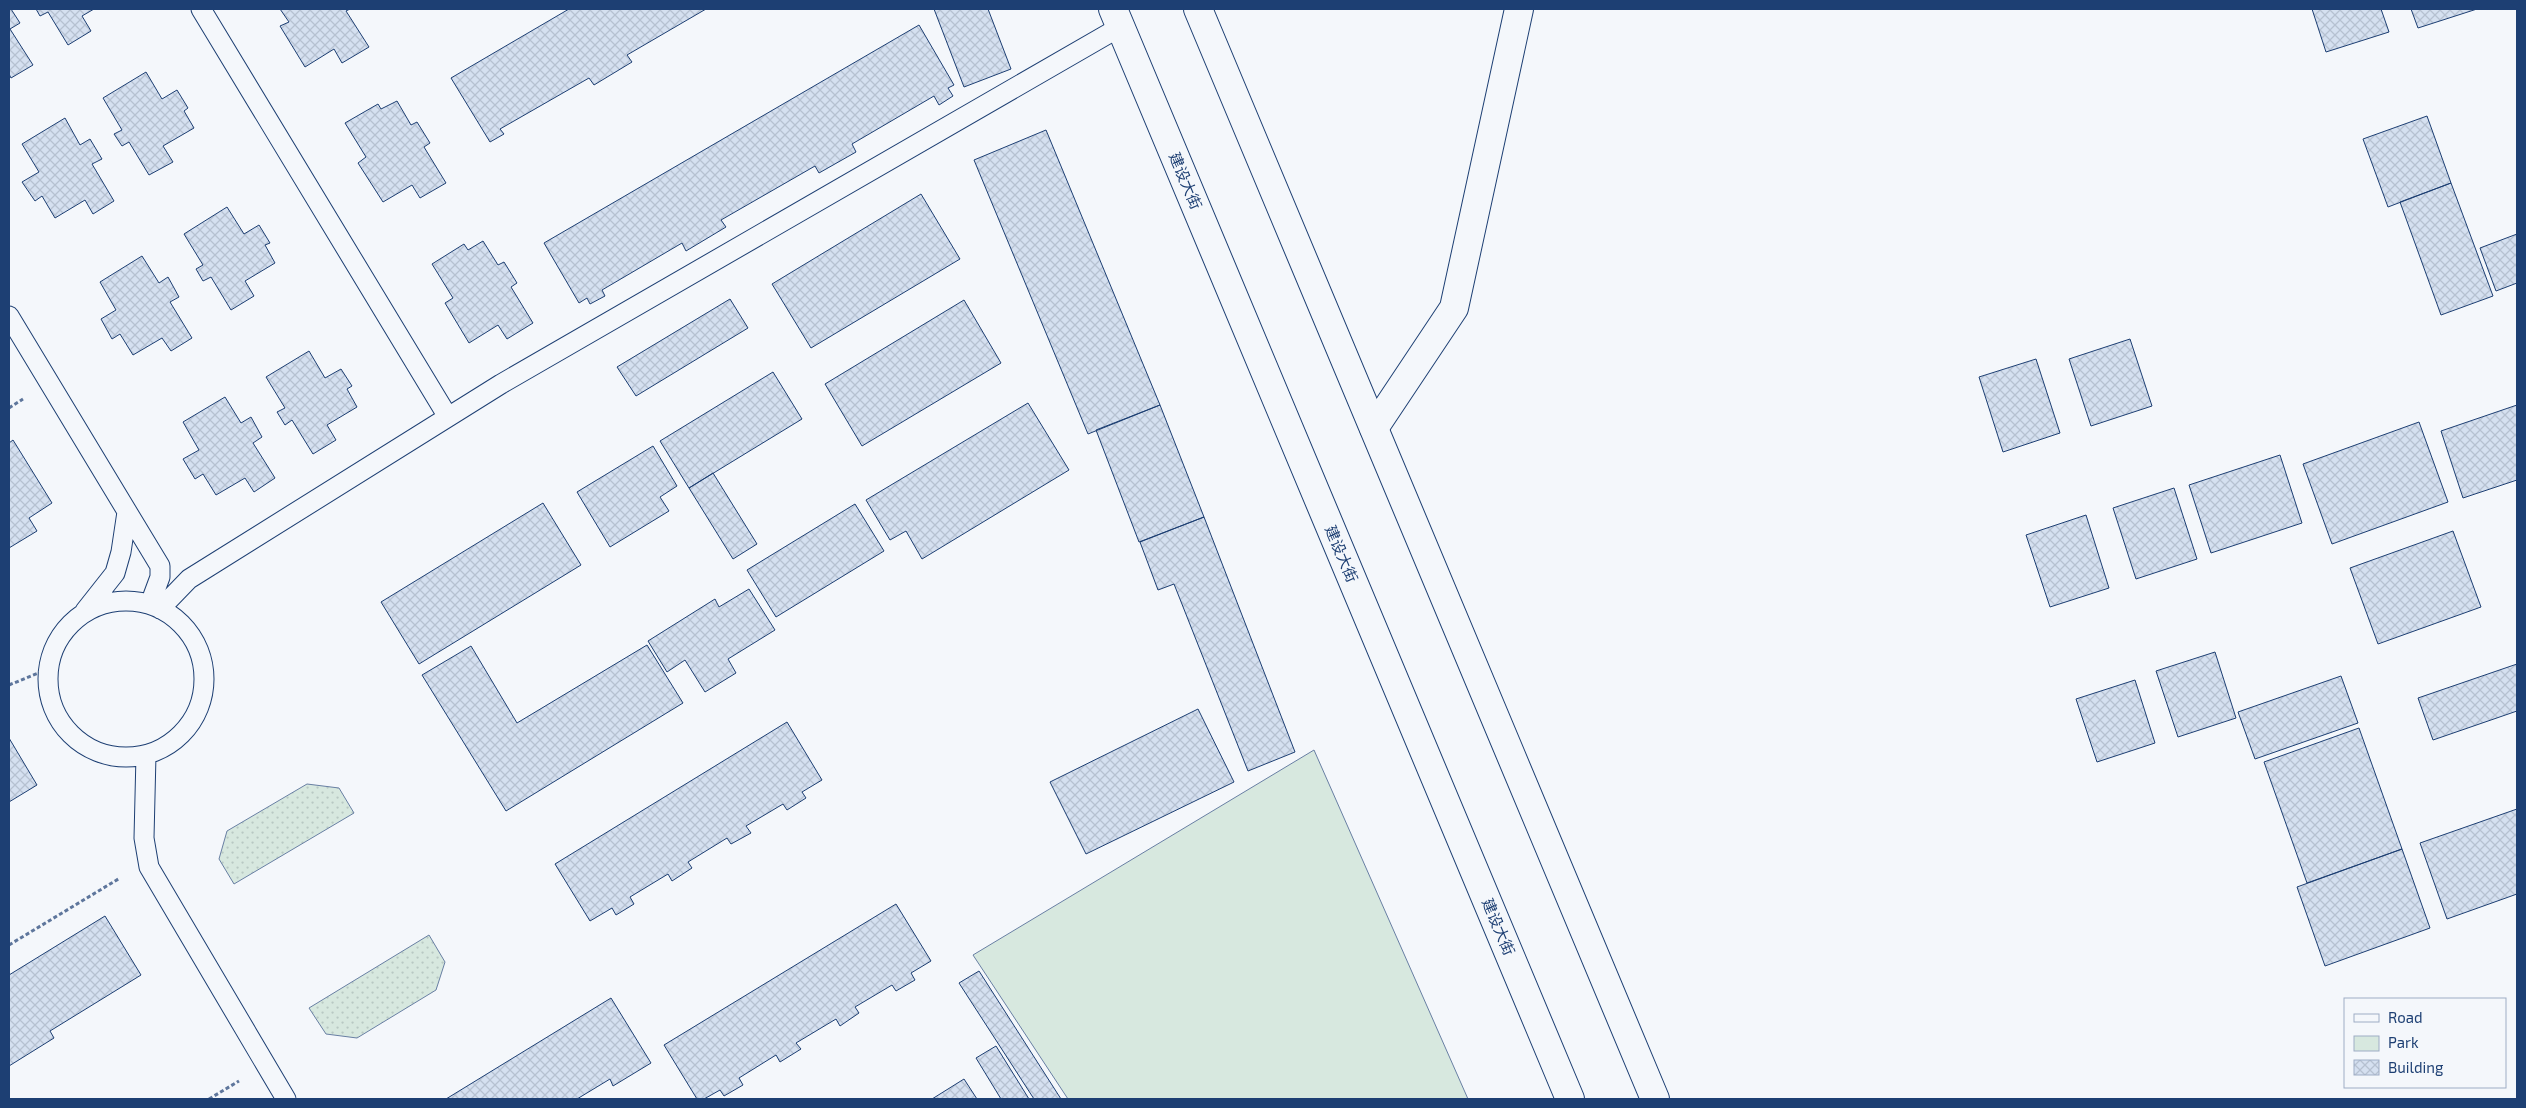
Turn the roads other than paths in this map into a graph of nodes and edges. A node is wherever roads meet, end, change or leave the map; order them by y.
1 (201, 9) edge
2 (1198, 9) edge
3 (1519, 9) edge
4 (1116, 18) edge
5 (9, 316) edge
6 (448, 417) junction
7 (1374, 428) junction
8 (127, 512) junction
9 (155, 607) junction
10 (83, 613) junction
11 (146, 755) junction
12 (286, 1099) edge
13 (1570, 1099) edge
14 (1655, 1099) edge

1 - 6 lane
2 - 7 main road
3 - 7 main road
4 - 6 lane
4 - 13 main road, 建设大街
5 - 8 lane
6 - 9 lane
7 - 14 main road
8 - 9 lane
8 - 10 lane
9 - 10 lane
9 - 11 lane
10 - 11 lane
11 - 12 lane

